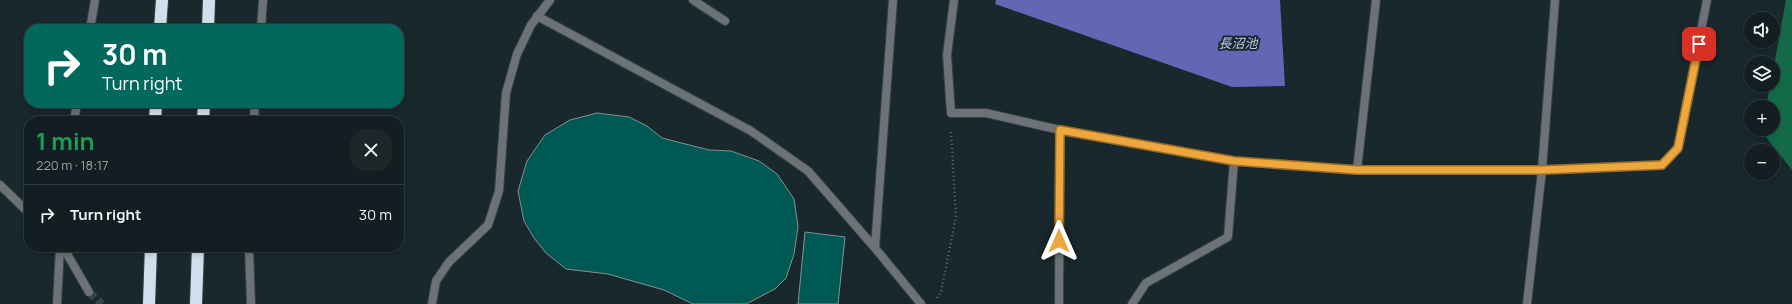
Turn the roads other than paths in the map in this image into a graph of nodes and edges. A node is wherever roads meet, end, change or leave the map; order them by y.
1 (95, 0) edge
2 (162, 0) edge
3 (209, 0) edge
4 (263, 0) edge
5 (550, 0) edge
6 (693, 0) edge
7 (893, 0) edge
8 (954, 0) edge
9 (1376, 0) edge
10 (1555, 0) edge
11 (1708, 0) edge
12 (537, 16) junction
13 (724, 21) dead end
14 (91, 24) edge
15 (160, 24) edge
16 (208, 24) edge
17 (261, 24) edge
18 (1060, 130) junction
19 (1234, 161) junction
20 (1357, 170) junction
21 (1542, 170) junction
22 (0, 185) edge
23 (24, 208) edge
24 (875, 248) junction
25 (61, 252) edge
26 (64, 252) edge
27 (151, 252) edge
28 (198, 252) edge
29 (249, 252) edge
30 (89, 292) tunnel mouth
31 (57, 304) edge
32 (149, 304) edge
33 (196, 304) edge
34 (251, 304) edge
35 (432, 304) edge
36 (922, 304) edge
37 (1059, 304) edge
38 (1132, 304) edge
39 (1527, 304) edge

1 - 14 street
2 - 15 highway
3 - 16 highway
4 - 17 street
5 - 12 street
6 - 13 street
7 - 24 street
8 - 18 street
9 - 20 street
10 - 21 street
11 - 21 street
12 - 24 street
12 - 35 street
18 - 19 street
18 - 37 street
19 - 20 street
19 - 38 street
20 - 21 street
21 - 39 street
22 - 23 street
24 - 36 street
25 - 31 street
26 - 30 street
27 - 32 highway
28 - 33 highway
29 - 34 street

